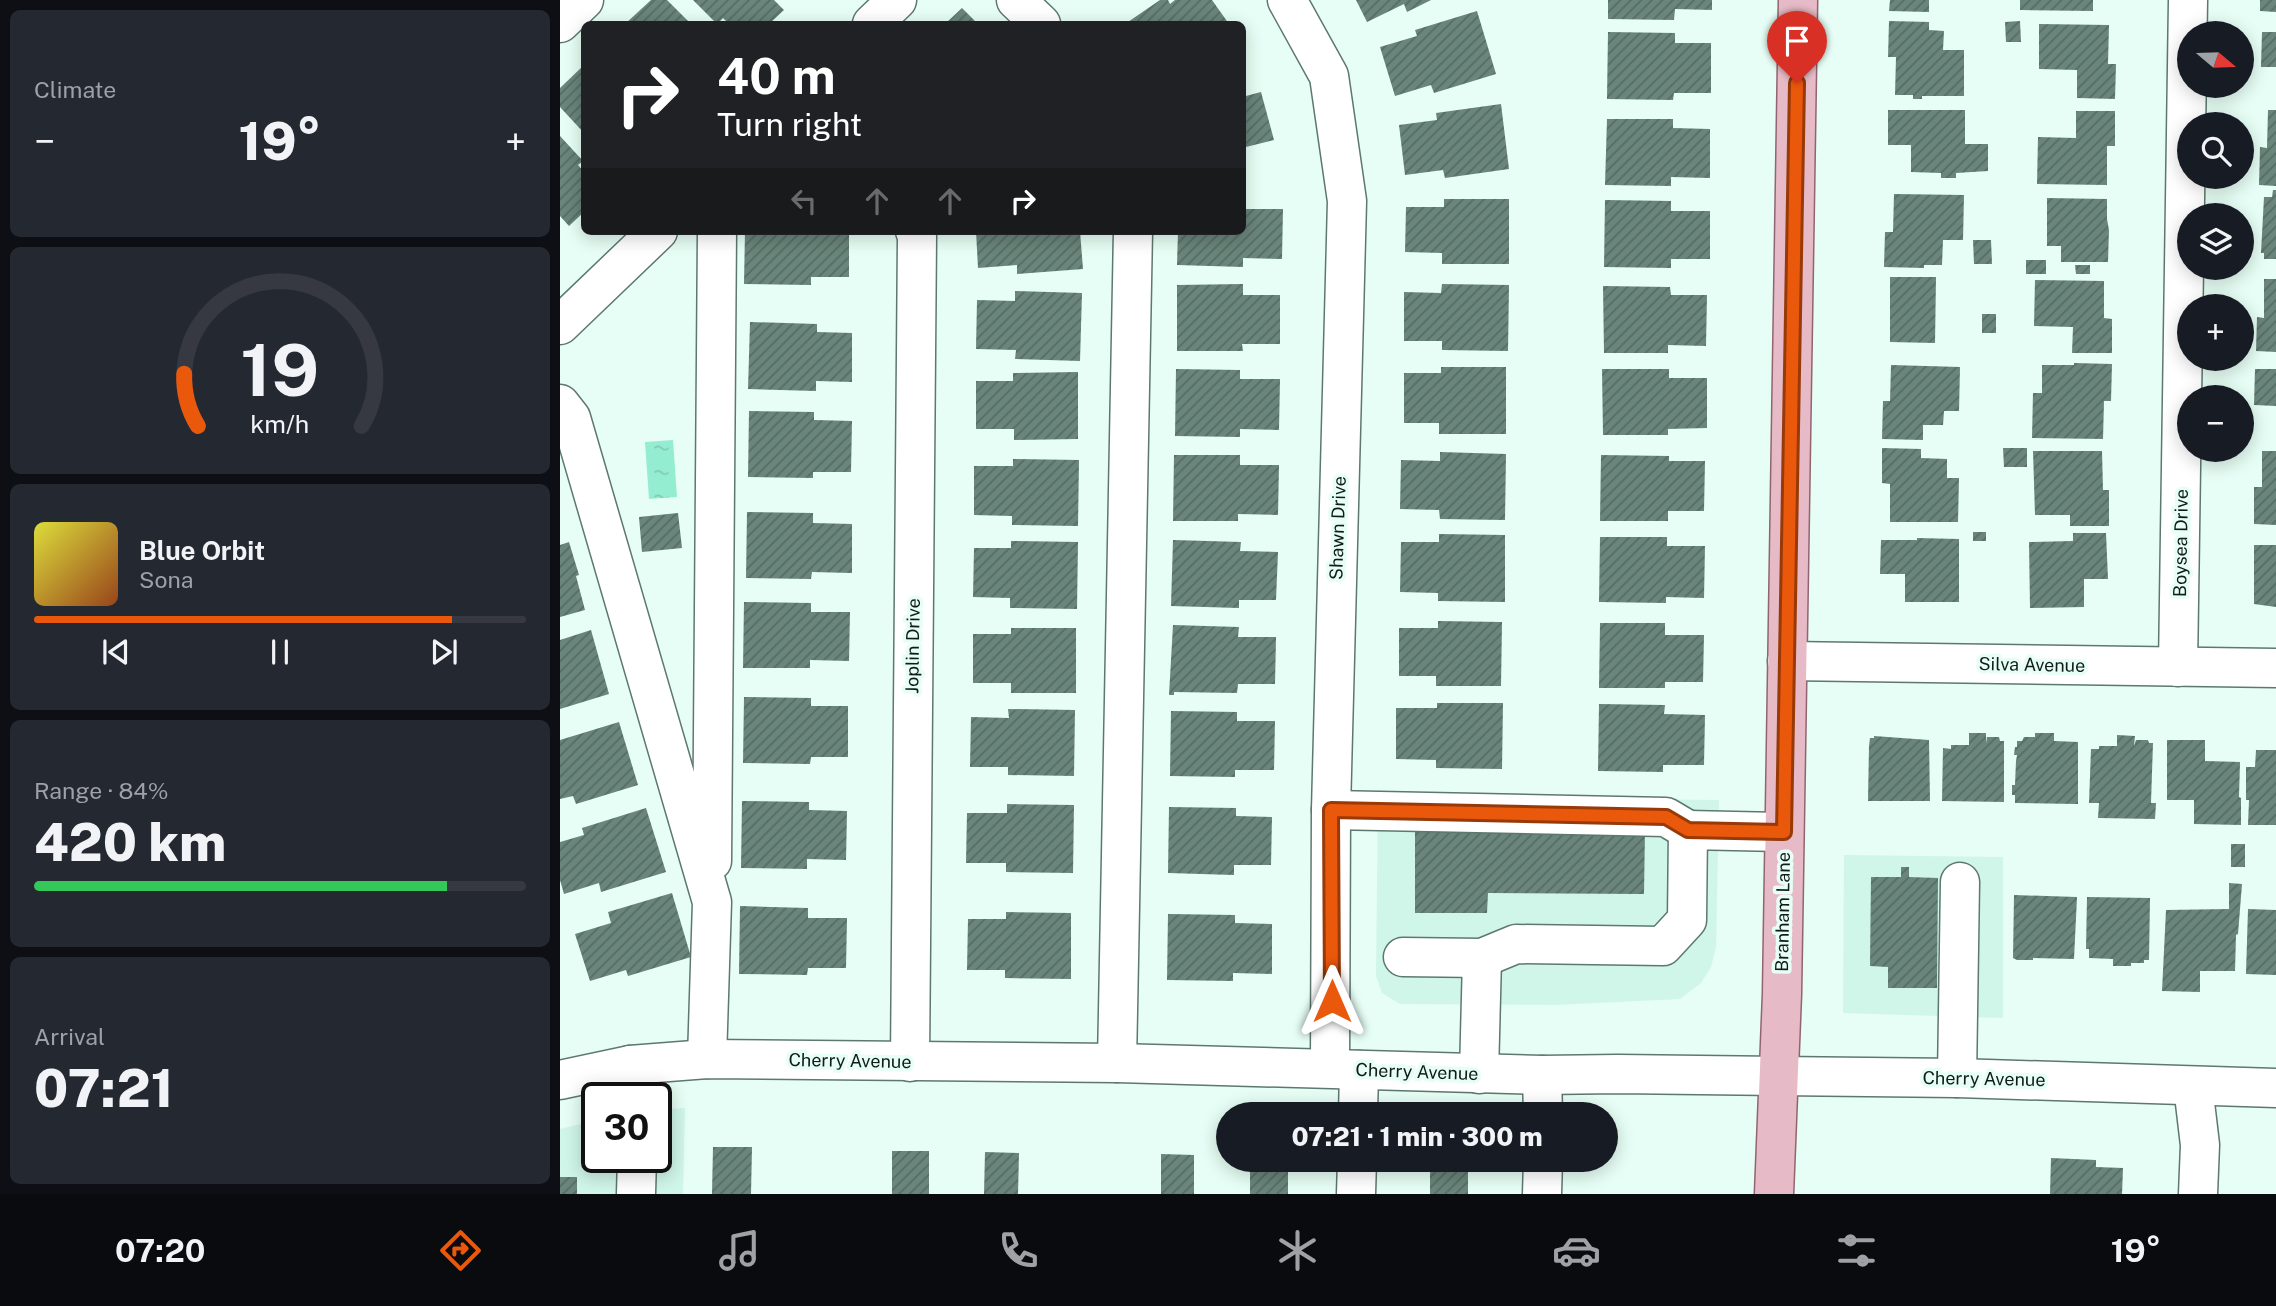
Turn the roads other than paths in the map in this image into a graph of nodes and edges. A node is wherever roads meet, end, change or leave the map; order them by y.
1 (584, 0) edge
2 (897, 0) edge
3 (1016, 0) edge
4 (1287, 0) edge
5 (1798, 0) edge
6 (2188, 0) edge
7 (875, 21) edge
8 (1038, 21) edge
9 (560, 23) edge
10 (653, 235) edge
11 (717, 235) edge
12 (917, 235) edge
13 (1133, 235) edge
14 (560, 325) edge
15 (560, 404) edge
16 (1787, 661) junction
17 (2178, 667) junction
18 (2276, 668) edge
19 (1331, 810) junction
20 (1688, 830) junction
21 (1784, 832) junction
22 (1960, 882) dead end
23 (712, 902) junction
24 (1403, 957) dead end
25 (1482, 958) junction
26 (706, 1059) junction
27 (910, 1062) junction
28 (1117, 1063) junction
29 (1345, 1069) junction
30 (1479, 1074) junction
31 (1542, 1075) junction
32 (1779, 1076) junction
33 (1957, 1078) junction
34 (560, 1080) edge
35 (633, 1081) edge
36 (2193, 1086) junction
37 (2276, 1088) edge
38 (1354, 1102) edge
39 (1543, 1102) edge
40 (1357, 1172) edge
41 (1543, 1172) edge
42 (637, 1173) edge
43 (636, 1194) edge
44 (1356, 1194) edge
45 (1542, 1194) edge
46 (1774, 1194) edge
47 (2198, 1194) edge

1 - 9 street
2 - 7 street
3 - 8 street
4 - 19 street, Shawn Drive
5 - 16 main road, Branham Lane
6 - 17 street, Boysea Drive
10 - 14 street
11 - 23 street
12 - 27 street, Joplin Drive
13 - 28 street
15 - 23 street
16 - 17 street, Silva Avenue
16 - 21 main road, Branham Lane
17 - 18 street, Silva Avenue
19 - 20 street
19 - 29 street, Shawn Drive
20 - 21 street
20 - 25 street
21 - 32 main road, Branham Lane
22 - 33 street
23 - 26 street
24 - 25 street
25 - 30 street
26 - 27 street, Cherry Avenue
26 - 35 street, Cherry Avenue
27 - 28 street, Cherry Avenue
28 - 29 street, Cherry Avenue
29 - 30 street, Cherry Avenue
29 - 38 street, Shawn Drive
30 - 31 street, Cherry Avenue
31 - 32 street, Cherry Avenue
31 - 39 street
32 - 33 street, Cherry Avenue
32 - 46 main road, Branham Lane
33 - 36 street, Cherry Avenue
34 - 35 street, Cherry Avenue
36 - 37 street, Cherry Avenue
36 - 47 street
40 - 44 street
41 - 45 street
42 - 43 street

